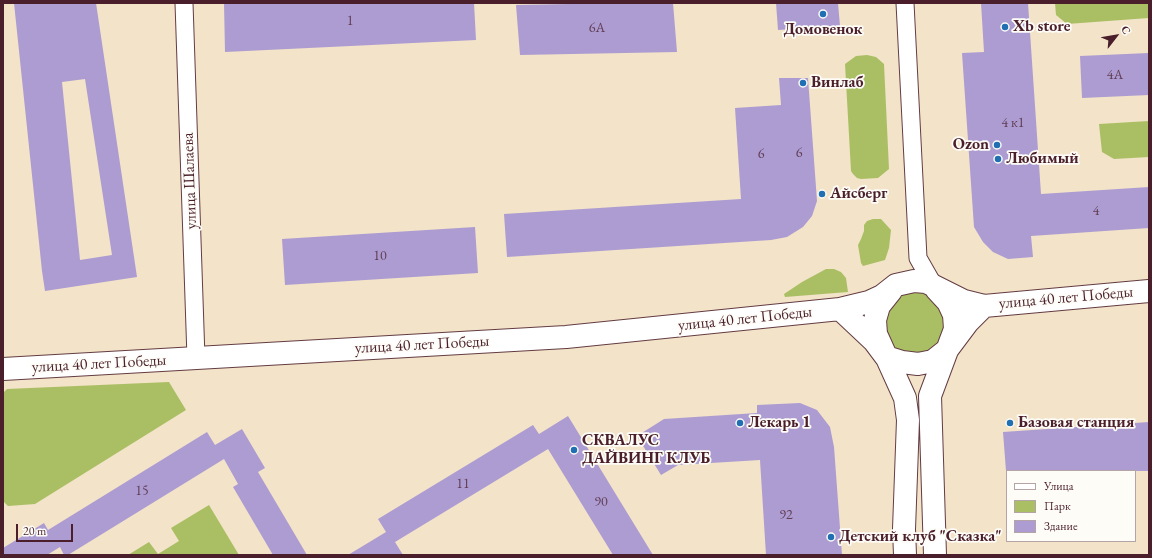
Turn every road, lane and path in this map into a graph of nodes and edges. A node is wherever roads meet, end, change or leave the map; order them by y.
1 (184, 3) edge
2 (904, 3) edge
3 (918, 258) junction
4 (896, 285) junction
5 (934, 286) junction
6 (1149, 291) edge
7 (984, 306) junction
8 (840, 310) junction
9 (947, 350) junction
10 (886, 357) junction
11 (196, 358) junction
12 (3, 369) edge
13 (905, 555) edge
14 (935, 555) edge

1 - 11 street, улица Шалаева
2 - 3 street
3 - 4 street
3 - 5 street
4 - 5 main road
4 - 8 main road, улица 40 лет Победы
4 - 10 main road
5 - 7 main road, улица 40 лет Победы
5 - 9 main road
6 - 7 main road, улица 40 лет Победы
7 - 9 main road
8 - 10 main road
8 - 11 main road, улица 40 лет Победы
9 - 10 main road
9 - 14 main road
10 - 13 main road
11 - 12 main road, улица 40 лет Победы

